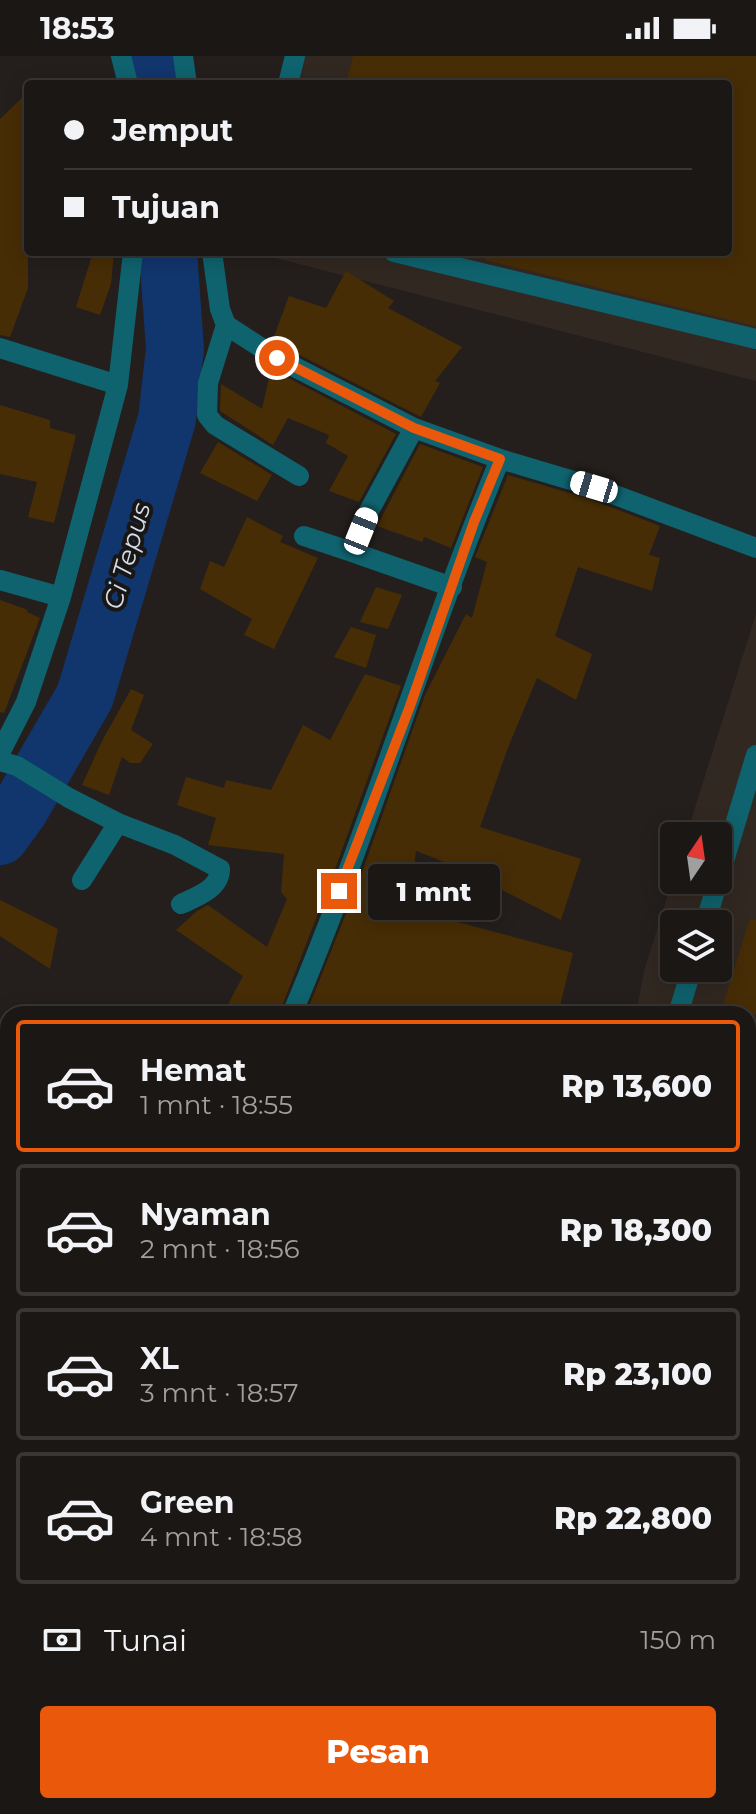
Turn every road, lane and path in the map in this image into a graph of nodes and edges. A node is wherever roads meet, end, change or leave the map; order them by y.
1 (121, 56) edge
2 (183, 56) edge
3 (295, 56) edge
4 (127, 80) edge
5 (186, 80) edge
6 (289, 80) edge
7 (133, 256) edge
8 (213, 256) edge
9 (411, 256) edge
10 (226, 325) junction
11 (756, 339) edge
12 (0, 348) edge
13 (118, 385) junction
14 (414, 428) junction
15 (500, 459) junction
16 (299, 476) dead end
17 (304, 536) dead end
18 (756, 548) edge
19 (352, 552) junction
20 (0, 580) edge
21 (452, 587) junction
22 (61, 597) junction
23 (0, 753) edge
24 (8, 763) edge
25 (754, 766) edge
26 (118, 823) junction
27 (82, 880) dead end
28 (181, 904) dead end
29 (709, 910) edge
30 (688, 982) edge
31 (295, 1006) edge
32 (680, 1006) edge

1 - 4 street
2 - 5 street
3 - 6 street
7 - 13 street
8 - 10 street
9 - 11 street
10 - 14 street
10 - 16 street
12 - 13 street
13 - 22 street
14 - 15 street
14 - 19 street
15 - 18 street
15 - 21 street
17 - 19 street
19 - 21 street
20 - 22 street
21 - 31 street
22 - 23 street
24 - 26 street
25 - 29 street
26 - 27 street
26 - 28 street
30 - 32 street

